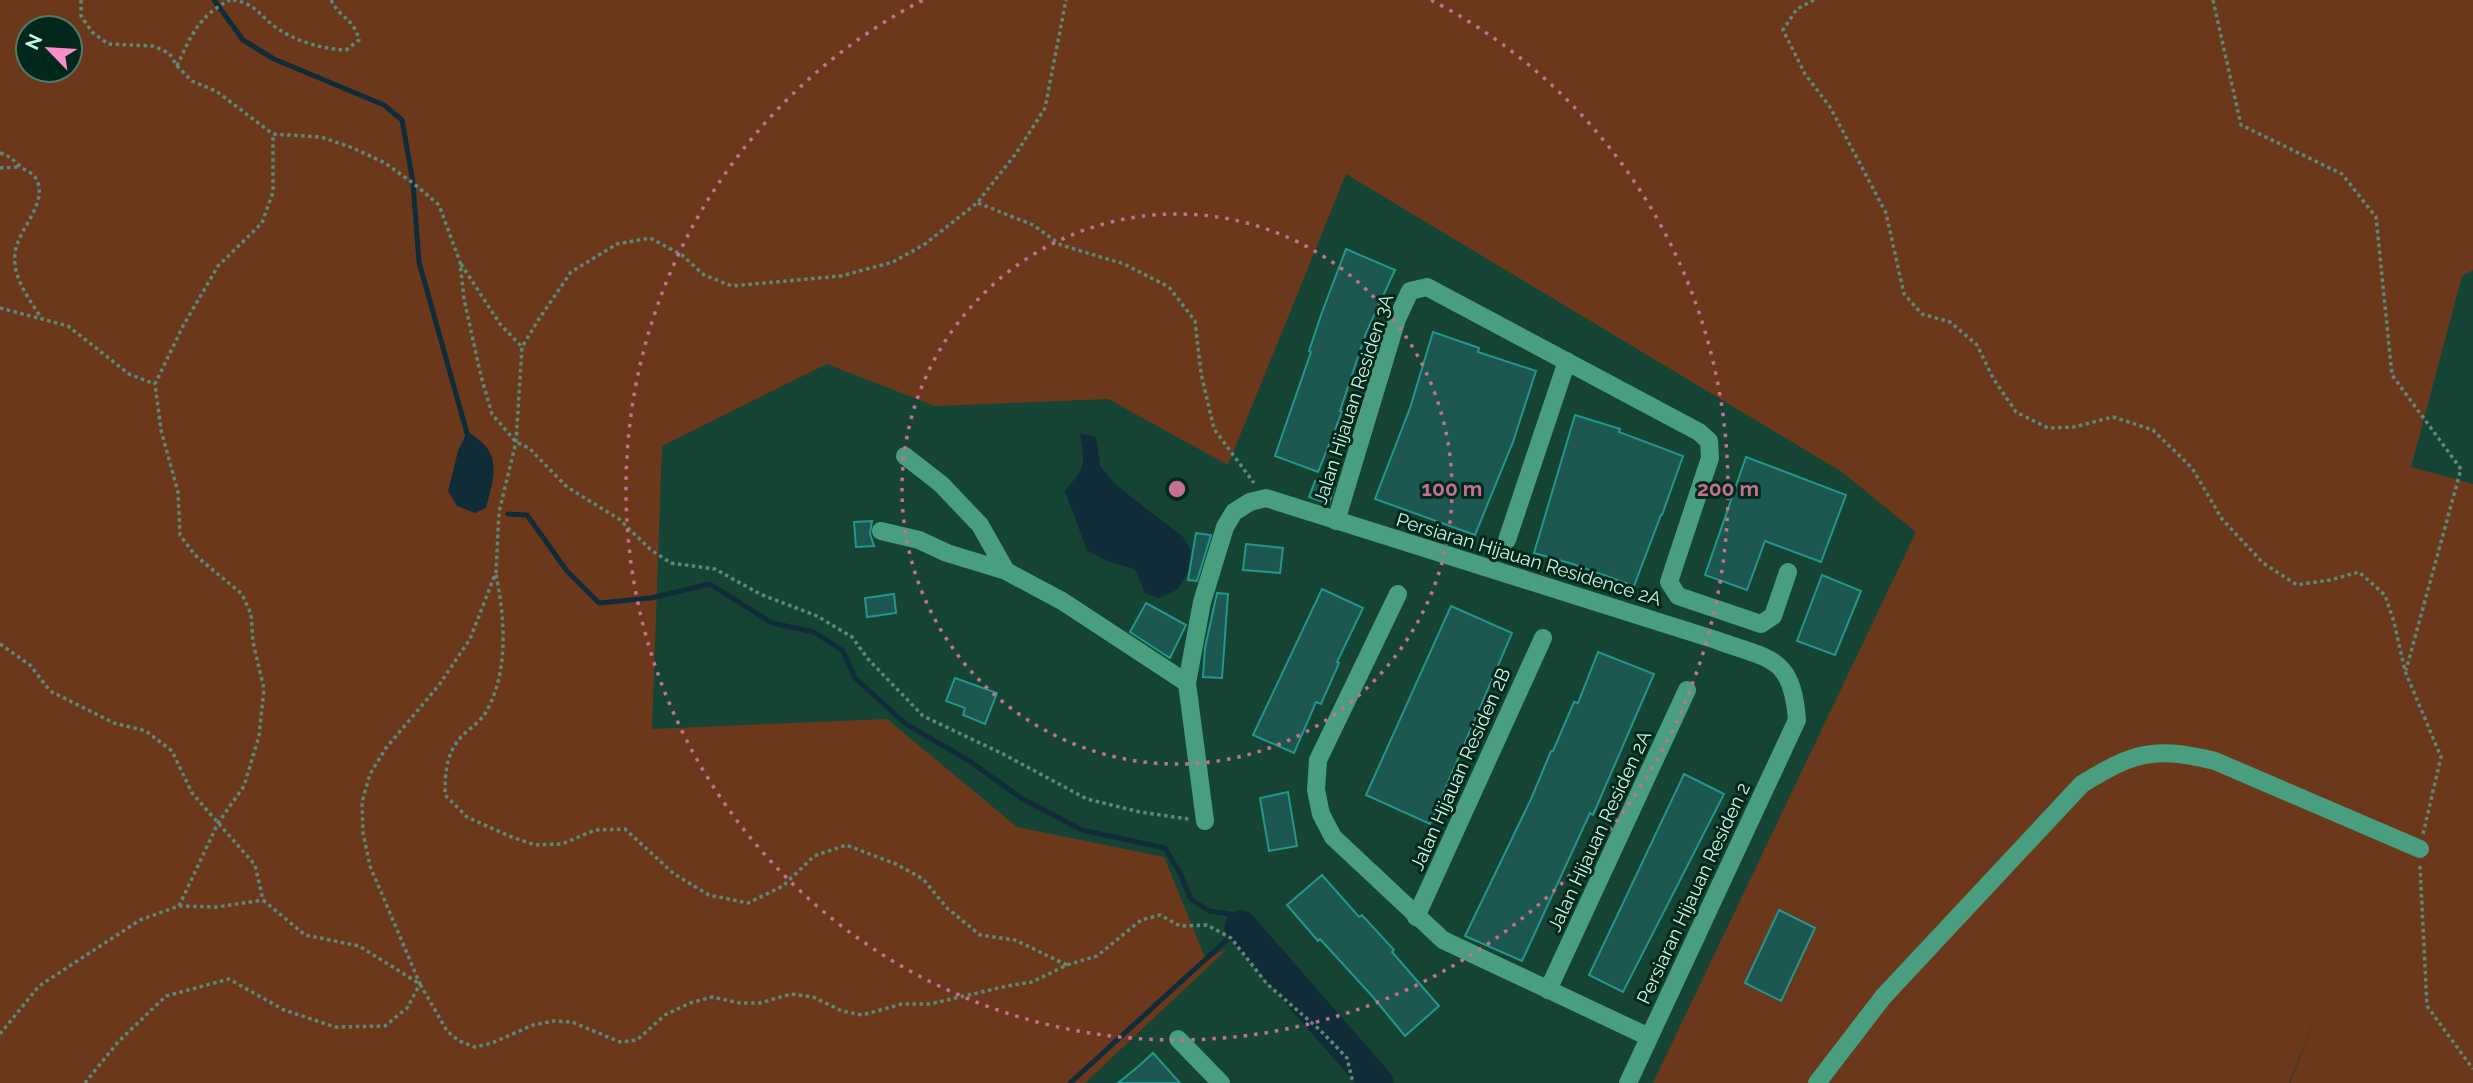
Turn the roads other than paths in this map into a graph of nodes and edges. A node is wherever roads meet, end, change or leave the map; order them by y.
1 (1567, 361) junction
2 (905, 456) dead end
3 (1336, 520) junction
4 (881, 531) dead end
5 (1507, 540) dead end
6 (1006, 571) junction
7 (1788, 572) dead end
8 (1398, 594) dead end
9 (1543, 638) dead end
10 (1187, 683) junction
11 (1687, 690) dead end
12 (1797, 720) joint
13 (1205, 821) road end
14 (2420, 849) road end
15 (1416, 917) junction
16 (1548, 990) junction
17 (1649, 1037) junction
18 (1178, 1039) dead end
19 (1221, 1083) edge
20 (1628, 1083) edge
21 (1817, 1083) edge

1 - 3 street, Jalan Hijauan Residen 3A
1 - 5 street
1 - 7 street
2 - 6 street
3 - 10 street, Persiaran Hijauan Residence 2A
3 - 12 street, Persiaran Hijauan Residence 2A
4 - 6 street
6 - 10 street
8 - 15 street
9 - 15 street, Jalan Hijauan Residen 2B
10 - 13 street
11 - 16 street, Jalan Hijauan Residen 2A
12 - 17 street, Persiaran Hijauan Residen 2
14 - 21 street
15 - 16 street
16 - 17 street
17 - 20 street, Persiaran Hijauan Residen 2
18 - 19 street

